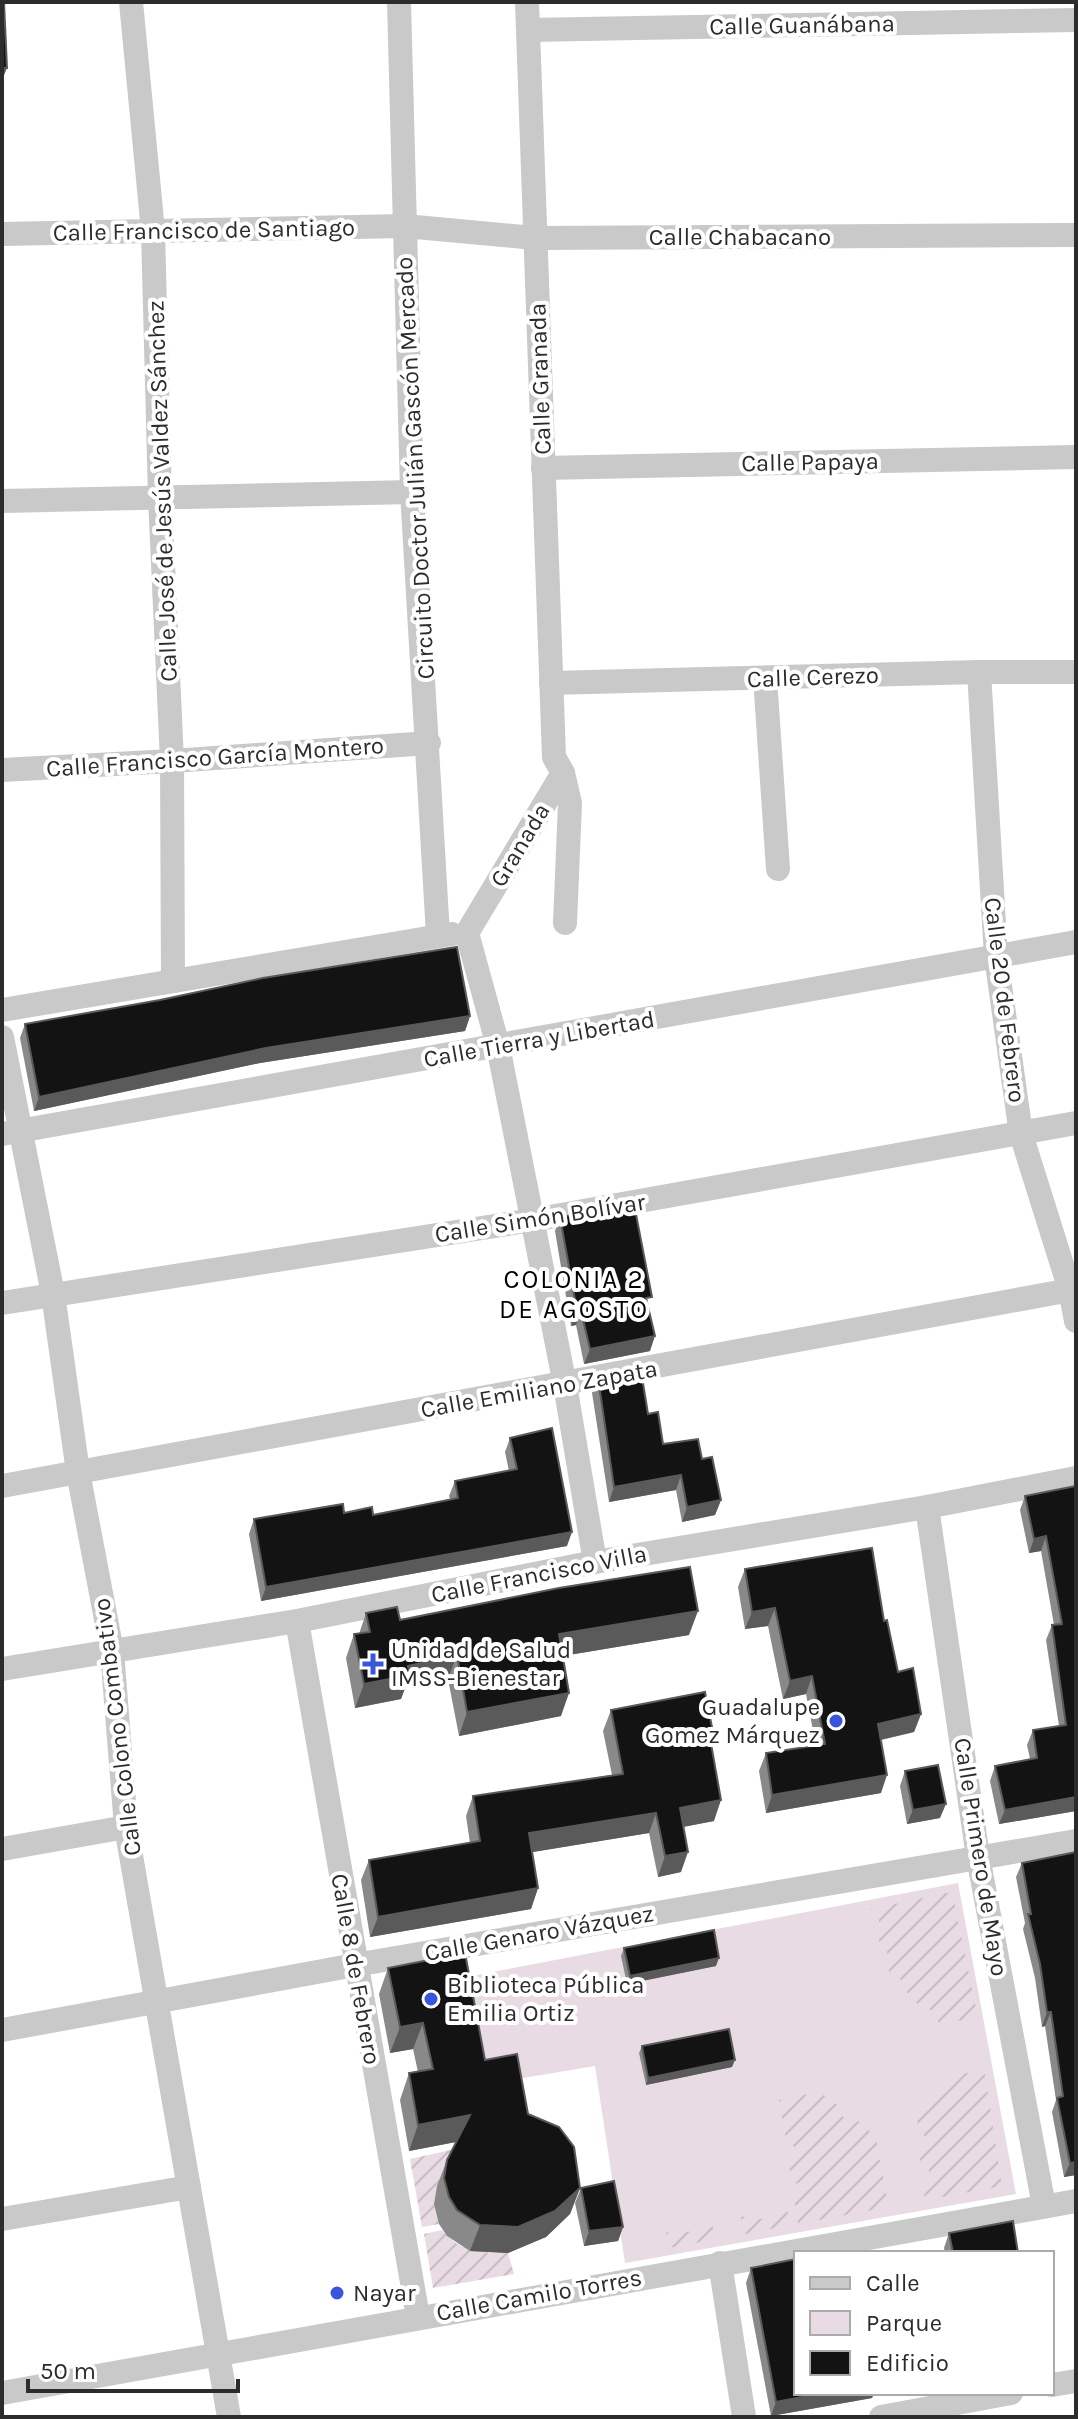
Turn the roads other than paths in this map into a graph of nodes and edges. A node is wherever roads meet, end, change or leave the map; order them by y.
1 (131, 2) edge
2 (399, 2) edge
3 (527, 2) edge
4 (1076, 20) edge
5 (528, 30) junction
6 (405, 226) junction
7 (153, 231) junction
8 (2, 234) edge
9 (1076, 235) edge
10 (535, 238) junction
11 (1076, 457) edge
12 (543, 468) junction
13 (412, 492) junction
14 (160, 498) junction
15 (2, 501) edge
16 (979, 672) junction
17 (1076, 672) edge
18 (765, 678) junction
19 (551, 683) junction
20 (429, 743) junction
21 (172, 761) junction
22 (559, 765) junction
23 (2, 770) edge
24 (778, 869) dead end
25 (565, 923) dead end
26 (467, 933) junction
27 (438, 935) junction
28 (1076, 942) edge
29 (996, 957) junction
30 (173, 981) junction
31 (2, 1010) edge
32 (2, 1037) edge
33 (498, 1046) junction
34 (1076, 1123) edge
35 (12, 1132) edge
36 (1021, 1134) junction
37 (533, 1220) junction
38 (1073, 1289) edge
39 (53, 1294) junction
40 (2, 1303) edge
41 (1076, 1321) edge
42 (565, 1385) junction
43 (78, 1472) junction
44 (1076, 1478) edge
45 (2, 1486) edge
46 (927, 1507) junction
47 (595, 1562) junction
48 (297, 1621) junction
49 (112, 1651) junction
50 (2, 1669) edge
51 (126, 1827) junction
52 (1076, 1841) edge
53 (2, 1849) edge
54 (978, 1857) junction
55 (355, 1965) junction
56 (157, 2003) junction
57 (2, 2030) edge
58 (189, 2187) junction
59 (1076, 2201) edge
60 (1044, 2206) junction
61 (2, 2219) edge
62 (720, 2263) junction
63 (418, 2317) junction
64 (218, 2354) junction
65 (1076, 2381) edge
66 (1054, 2385) edge
67 (2, 2393) edge
68 (1000, 2395) edge
69 (229, 2417) edge
70 (744, 2417) edge
71 (881, 2417) edge

1 - 7 street, Calle José de Jesús Valdez Sánchez
2 - 6 street, Circuito Doctor Julián Gascón Mercado
3 - 5 street, Calle Granada
4 - 5 street, Calle Guanábana
5 - 10 street, Calle Granada
6 - 7 street, Calle Francisco de Santiago
6 - 10 street, Calle Chabacano
6 - 13 street, Circuito Doctor Julián Gascón Mercado
7 - 8 street, Calle Francisco de Santiago
7 - 14 street, Calle José de Jesús Valdez Sánchez
9 - 10 street, Calle Chabacano
10 - 12 street, Calle Granada
11 - 12 street, Calle Papaya
12 - 19 street, Calle Granada
13 - 14 street
13 - 20 street, Circuito Doctor Julián Gascón Mercado
14 - 15 street
14 - 21 street, Calle José de Jesús Valdez Sánchez
16 - 17 street, Calle Cerezo
16 - 18 street, Calle Cerezo
16 - 29 street, Calle 20 de Febrero
18 - 19 street, Calle Cerezo
18 - 24 street
19 - 22 street, Calle Granada
20 - 21 street, Calle Francisco García Montero
20 - 27 street, Circuito Doctor Julián Gascón Mercado
21 - 23 street, Calle Francisco García Montero
21 - 30 street, Calle José de Jesús Valdez Sánchez
22 - 25 street, Calle Granada
22 - 26 street, Granada
26 - 27 street
26 - 33 street
27 - 30 street
28 - 29 street, Calle Tierra y Libertad
29 - 33 street, Calle Tierra y Libertad
29 - 36 street, Calle 20 de Febrero
30 - 31 street
32 - 35 street, Calle Colono Combativo
33 - 35 street, Calle Tierra y Libertad
33 - 37 street
34 - 36 street, Calle Simón Bolívar
35 - 39 street, Calle Colono Combativo
36 - 37 street, Calle Simón Bolívar
36 - 38 street, Calle 20 de Febrero
37 - 39 street, Calle Simón Bolívar
37 - 42 street
38 - 41 street, Calle 20 de Febrero
38 - 42 street, Calle Emiliano Zapata
39 - 40 street, Calle Simón Bolívar
39 - 43 street, Calle Colono Combativo
42 - 43 street, Calle Emiliano Zapata
42 - 47 street
43 - 45 street, Calle Emiliano Zapata
43 - 49 street, Calle Colono Combativo
44 - 46 street, Calle Francisco Villa
46 - 47 street, Calle Francisco Villa
46 - 54 street, Calle Primero de Mayo
47 - 48 street, Calle Francisco Villa
48 - 49 street, Calle Francisco Villa
48 - 55 street, Calle 8 de Febrero
49 - 50 street, Calle Francisco Villa
49 - 51 street, Calle Colono Combativo
51 - 53 street
51 - 56 street, Calle Colono Combativo
52 - 54 street, Calle Genaro Vázquez
54 - 55 street, Calle Genaro Vázquez
54 - 60 street, Calle Primero de Mayo
55 - 56 street, Calle Genaro Vázquez
55 - 63 street, Calle 8 de Febrero
56 - 57 street, Calle Genaro Vázquez
56 - 58 street, Calle Colono Combativo
58 - 61 street
58 - 64 street, Calle Colono Combativo
59 - 60 street, Calle Camilo Torres
60 - 62 street, Calle Camilo Torres
62 - 63 street, Calle Camilo Torres
62 - 70 street
63 - 64 street, Calle Camilo Torres
64 - 67 street, Calle Camilo Torres
64 - 69 street, Calle Colono Combativo
65 - 66 street
68 - 71 street

